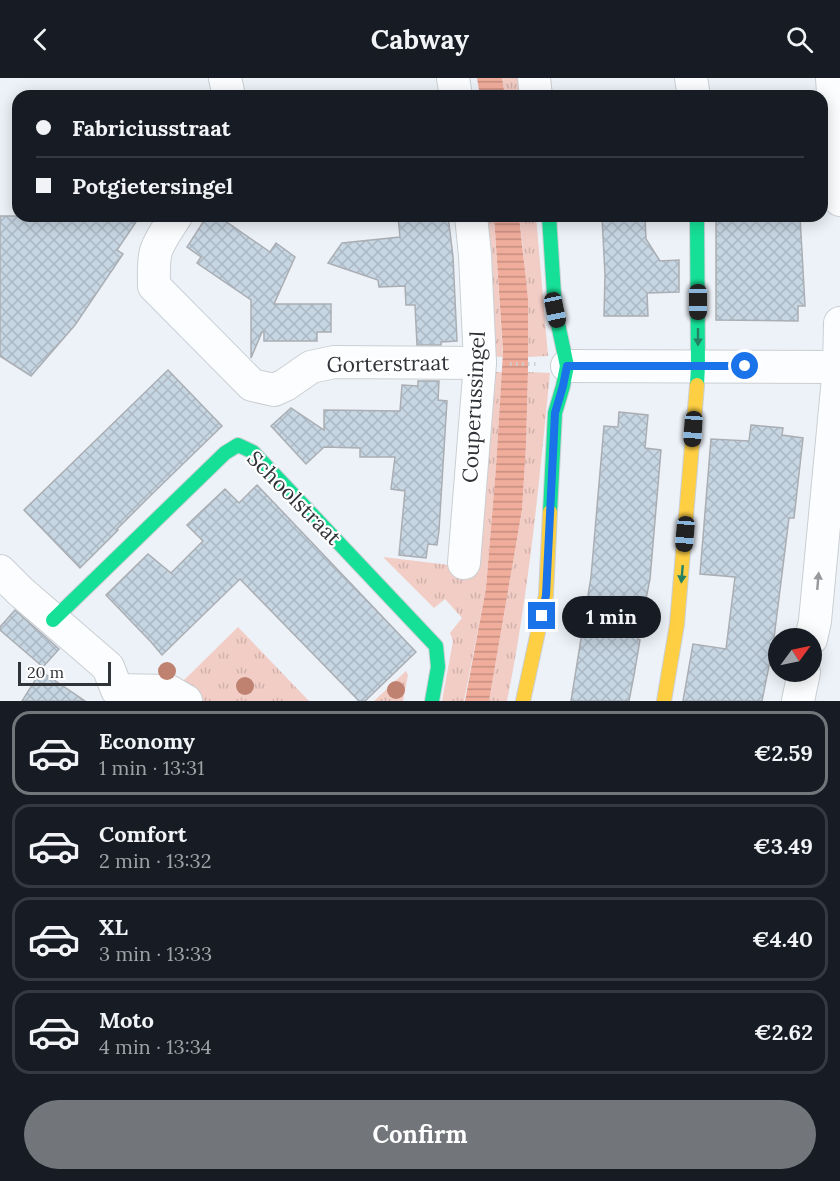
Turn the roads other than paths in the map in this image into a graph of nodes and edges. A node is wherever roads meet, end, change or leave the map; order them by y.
1 (832, 78) edge
2 (840, 200) edge
3 (172, 222) edge
4 (472, 222) edge
5 (549, 222) edge
6 (697, 222) edge
7 (840, 323) edge
8 (480, 363) junction
9 (567, 366) junction
10 (698, 366) junction
11 (839, 367) edge
12 (464, 563) dead end
13 (0, 571) edge
14 (53, 620) junction
15 (813, 628) edge
16 (802, 682) edge
17 (115, 696) edge
18 (186, 701) edge
19 (432, 701) edge
20 (523, 701) edge
21 (664, 701) edge
22 (798, 701) edge

1 - 2 street
3 - 8 street, Gorterstraat
4 - 8 street, Couperussingel
5 - 9 street
6 -> 10 street
7 - 11 street
8 - 12 street, Couperussingel
9 - 10 street
9 - 20 street
10 - 11 street
10 -> 21 street
15 -> 11 street
13 - 14 street
14 - 17 street
14 - 19 street, Schoolstraat
16 - 22 street
17 - 18 street

